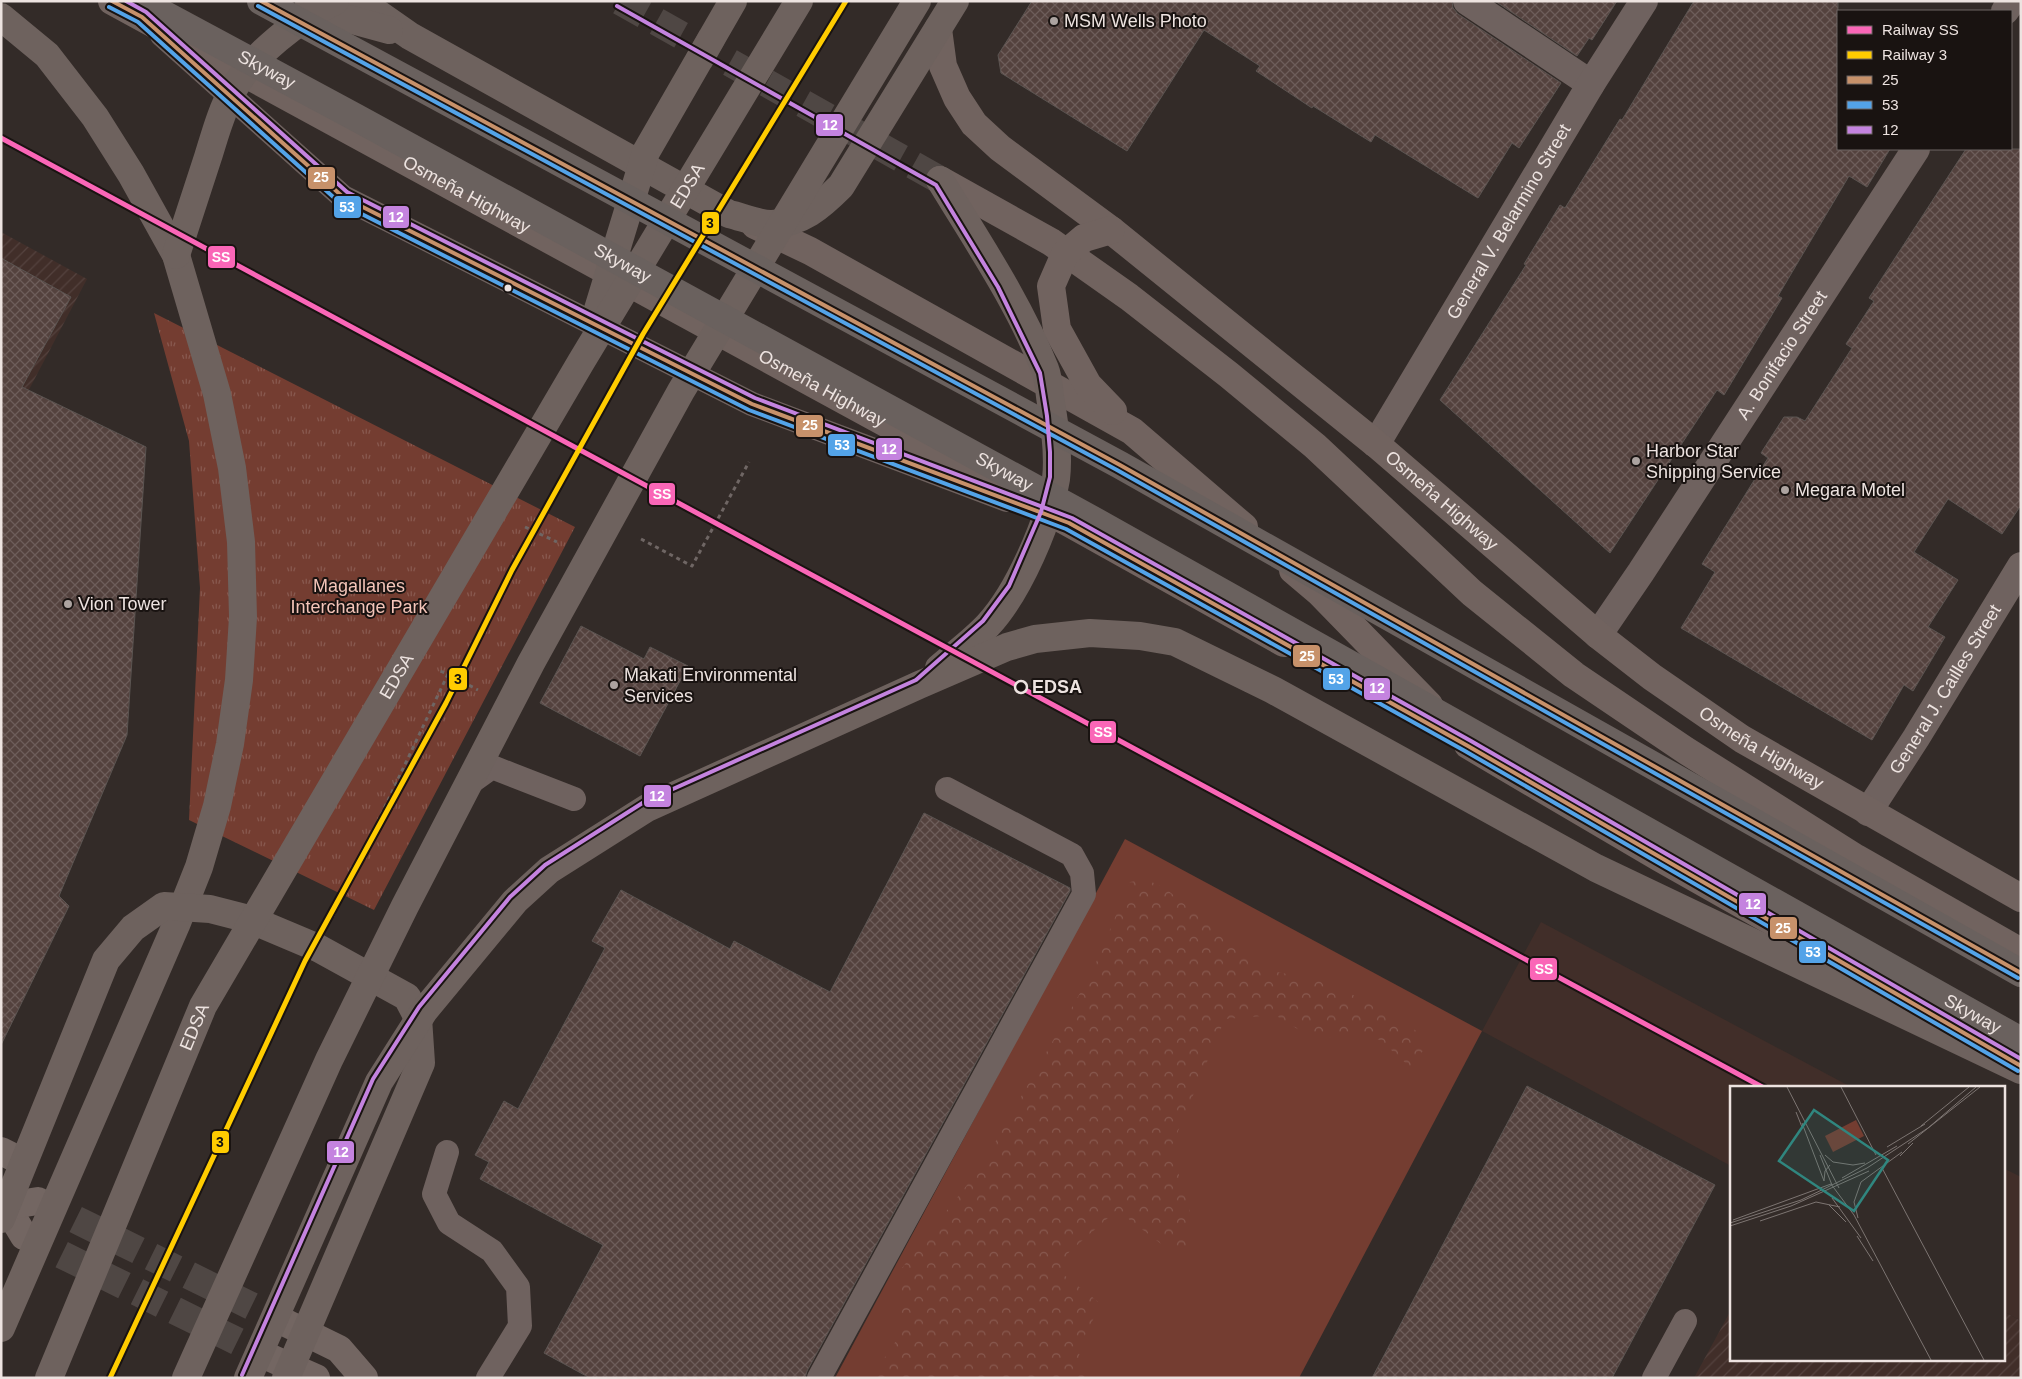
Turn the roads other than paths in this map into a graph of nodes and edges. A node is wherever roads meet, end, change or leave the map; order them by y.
1 (112, 1) edge
2 (262, 1) edge
3 (285, 1) edge
4 (335, 1) edge
5 (360, 1) edge
6 (733, 1) edge
7 (799, 1) edge
8 (917, 1) edge
9 (956, 1) edge
10 (1467, 1) edge
11 (1644, 1) edge
12 (140, 9) edge
13 (1, 17) edge
14 (938, 29) junction
15 (410, 36) junction
16 (1592, 84) junction
17 (1915, 150) edge
18 (940, 180) joint
19 (729, 214) junction
20 (1111, 230) junction
21 (176, 255) junction
22 (581, 362) junction
23 (1132, 431) junction
24 (1376, 444) junction
25 (1069, 523) junction
26 (2021, 566) edge
27 (1598, 635) junction
28 (919, 685) junction
29 (1468, 746) junction
30 (947, 789) dead end
31 (574, 799) dead end
32 (1868, 812) junction
33 (2021, 898) edge
34 (2021, 952) edge
35 (2021, 972) edge
36 (364, 973) junction
37 (2021, 1041) edge
38 (2021, 1066) edge
39 (2021, 1070) edge
40 (446, 1152) dead end
41 (12, 1157) edge
42 (38, 1201) tunnel mouth
43 (3, 1210) edge
44 (24, 1236) tunnel mouth
45 (1685, 1322) dead end
46 (1, 1328) edge
47 (297, 1328) junction
48 (283, 1368) edge
49 (49, 1378) edge
50 (186, 1378) edge
51 (248, 1378) edge
52 (316, 1378) edge
53 (364, 1378) edge
54 (488, 1378) edge
55 (820, 1378) edge
56 (1654, 1378) edge

1 - 12 main road, Osmeña Highway
2 - 35 highway
3 - 15 highway
4 - 21 highway
5 - 15 highway
6 - 22 highway
7 - 22 highway, EDSA
8 - 50 highway
9 - 14 highway
10 - 16 street
11 - 16 street, General V. Belarmino Street
12 - 25 main road, Osmeña Highway
12 - 25 lane
12 - 37 highway, Skyway
13 - 21 highway
14 - 19 highway
14 - 20 main road, Osmeña Highway
15 - 19 highway
16 - 24 street, General V. Belarmino Street
17 - 27 street, A. Bonifacio Street
18 - 28 highway
18 - 34 main road
19 - 23 main road
20 - 23 main road
20 - 24 main road, Osmeña Highway
21 - 46 highway
22 - 49 highway, EDSA
23 - 29 main road
24 - 27 main road, Osmeña Highway
25 - 29 main road, Osmeña Highway
26 - 32 street, General J. Cailles Street
27 - 32 main road, Osmeña Highway
28 - 39 highway
28 - 51 highway
29 - 38 main road, Osmeña Highway
30 - 55 lane
31 - 36 lane
32 - 33 main road, Osmeña Highway
36 - 41 highway
36 - 47 highway
40 - 54 lane
41 - 43 highway
42 - 43 main road
43 - 44 main road
45 - 56 lane
47 - 48 highway
47 - 53 main road
48 - 52 main road

